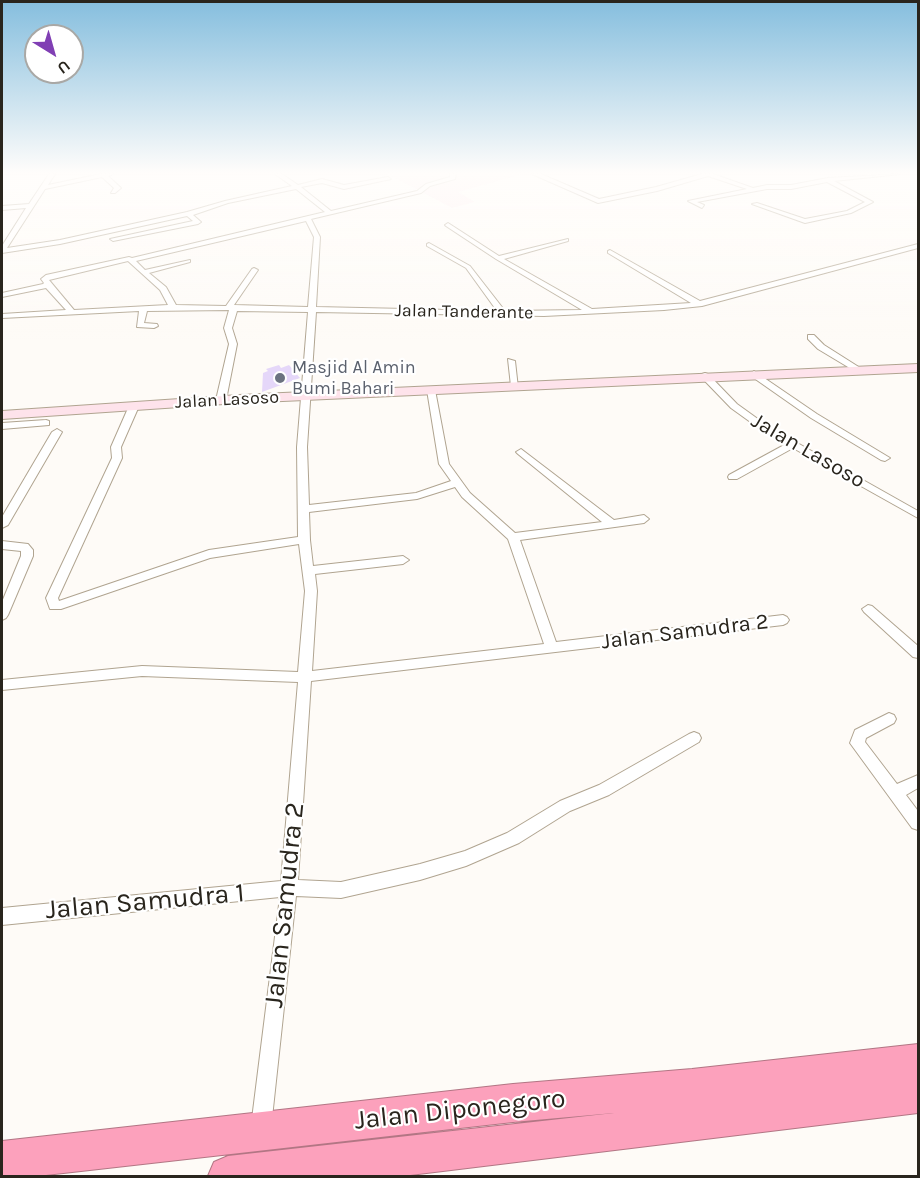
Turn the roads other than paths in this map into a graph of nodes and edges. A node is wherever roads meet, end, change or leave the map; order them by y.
1 (14, 229) edge
2 (120, 229) edge
3 (163, 229) edge
4 (265, 229) edge
5 (313, 229) edge
6 (454, 229) edge
7 (113, 239) dead end
8 (566, 240) dead end
9 (4, 241) edge
10 (429, 245) dead end
11 (918, 246) edge
12 (2, 251) edge
13 (609, 252) dead end
14 (498, 258) junction
15 (132, 260) junction
16 (188, 261) dead end
17 (254, 270) dead end
18 (145, 272) junction
19 (47, 284) junction
20 (2, 295) edge
21 (699, 304) junction
22 (173, 307) junction
23 (144, 308) junction
24 (231, 308) junction
25 (312, 309) junction
26 (71, 311) junction
27 (503, 313) junction
28 (592, 313) junction
29 (2, 316) edge
30 (154, 326) dead end
31 (811, 337) dead end
32 (511, 361) dead end
33 (918, 368) edge
34 (861, 371) junction
35 (754, 374) junction
36 (705, 376) junction
37 (514, 386) junction
38 (431, 390) junction
39 (305, 397) junction
40 (221, 400) junction
41 (134, 406) junction
42 (2, 415) edge
43 (46, 423) dead end
44 (2, 426) edge
45 (57, 432) dead end
46 (792, 445) junction
47 (521, 452) dead end
48 (885, 458) dead end
49 (733, 477) dead end
50 (456, 483) junction
51 (303, 509) junction
52 (918, 515) edge
53 (644, 519) dead end
54 (612, 524) junction
55 (2, 525) edge
56 (513, 537) junction
57 (304, 540) junction
58 (2, 545) edge
59 (404, 560) dead end
60 (307, 571) junction
61 (868, 609) dead end
62 (2, 615) edge
63 (783, 620) dead end
64 (552, 648) junction
65 (918, 653) edge
66 (304, 677) junction
67 (2, 685) edge
68 (889, 718) dead end
69 (694, 738) dead end
70 (918, 781) edge
71 (895, 792) junction
72 (918, 823) edge
73 (289, 888) junction
74 (2, 916) edge
75 (918, 1062) edge
76 (918, 1094) edge
77 (260, 1131) junction
78 (2, 1161) edge
79 (228, 1176) edge

1 - 9 street
2 - 12 street
3 - 7 street
4 - 15 street
5 - 25 street, Jalan Samudra 2
6 - 14 street
8 - 14 street
9 - 12 street
10 - 27 street
11 - 21 street, Jalan Tanderante
13 - 21 street
14 - 28 street
15 - 18 street
15 - 19 street
16 - 18 street
17 - 24 street
18 - 22 street
19 - 20 street
19 - 26 street
21 - 28 street, Jalan Tanderante
22 - 23 street, Jalan Tanderante
22 - 24 street, Jalan Tanderante
23 - 26 street, Jalan Tanderante
23 - 30 street
24 - 25 street, Jalan Tanderante
24 - 40 street
25 - 27 street, Jalan Tanderante
25 - 39 street, Jalan Samudra 2
26 - 29 street, Jalan Tanderante
27 - 28 street, Jalan Tanderante
31 - 34 street
32 - 37 street
33 - 34 street, Jalan Lasoso
34 - 35 street, Jalan Lasoso
35 - 36 street, Jalan Lasoso
35 - 48 street
36 - 37 street, Jalan Lasoso
36 - 46 street, Jalan Lasoso
37 - 38 street, Jalan Lasoso
38 - 39 street, Jalan Lasoso
38 - 50 street
39 - 40 street, Jalan Lasoso
39 - 51 street, Jalan Samudra 2
40 - 41 street, Jalan Lasoso
41 - 42 street, Jalan Lasoso
41 - 57 street
43 - 44 street
45 - 55 street
46 - 49 street
46 - 52 street, Jalan Lasoso
47 - 54 street
50 - 51 street
50 - 56 street
51 - 57 street, Jalan Samudra 2
53 - 54 street
54 - 56 street
56 - 64 street
57 - 60 street, Jalan Samudra 2
58 - 62 street
59 - 60 street
60 - 66 street, Jalan Samudra 2
61 - 65 street
63 - 64 street, Jalan Samudra 2
64 - 66 street, Jalan Samudra 2
66 - 67 street, Jalan Samudra 2
66 - 73 street, Jalan Samudra 2
68 - 71 street
69 - 73 street, Jalan Samudra 1
70 - 71 street
71 - 72 street
73 - 74 street, Jalan Samudra 1
73 - 77 street, Jalan Samudra 2
75 - 77 highway, Jalan Diponegoro
76 - 79 highway, Jalan Diponegoro
77 - 78 highway, Jalan Diponegoro

